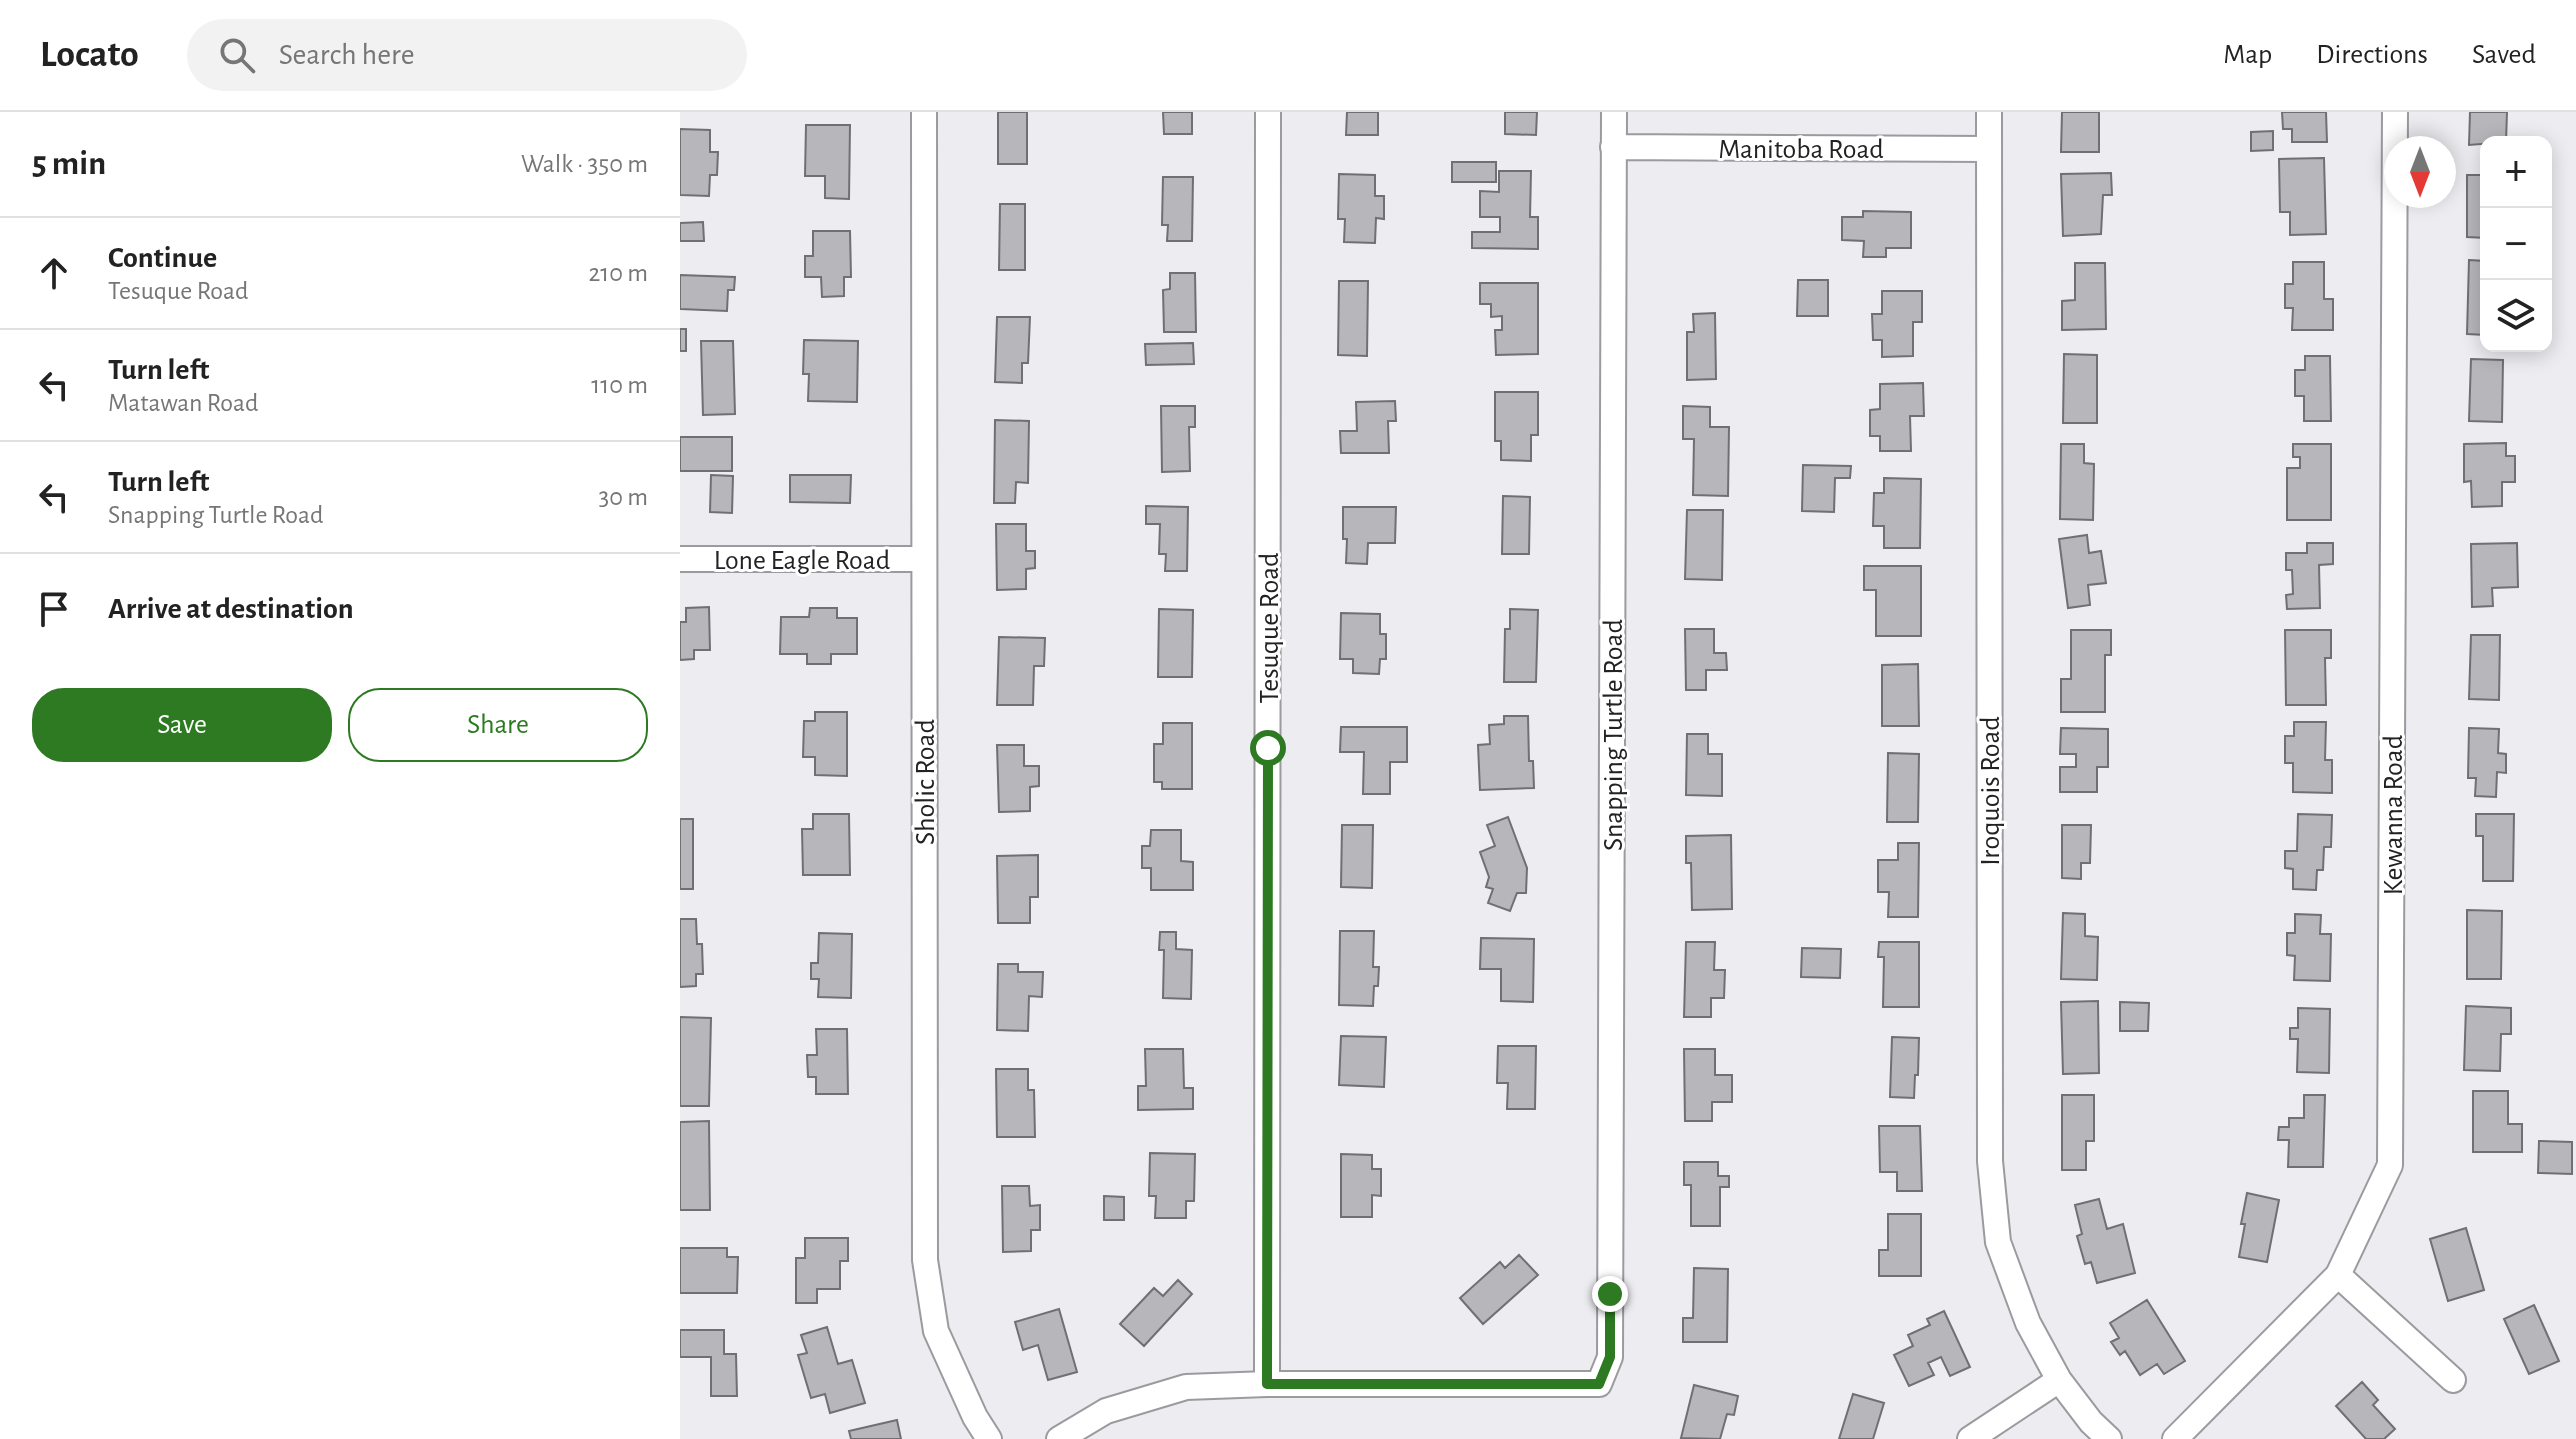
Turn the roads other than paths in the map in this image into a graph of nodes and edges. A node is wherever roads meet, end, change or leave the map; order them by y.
1 (924, 112) edge
2 (1268, 112) edge
3 (1614, 112) edge
4 (1989, 112) edge
5 (2395, 112) edge
6 (1613, 147) junction
7 (1989, 149) junction
8 (680, 559) edge
9 (924, 559) junction
10 (2338, 1275) junction
11 (2059, 1380) junction
12 (2453, 1380) dead end
13 (1267, 1384) junction
14 (989, 1439) edge
15 (1059, 1439) edge
16 (1970, 1439) edge
17 (2109, 1439) edge
18 (2175, 1439) edge

1 - 9 street, Sholic Road
2 - 13 street, Tesuque Road
3 - 6 street, Snapping Turtle Road
4 - 7 street, Iroquois Road
5 - 10 street, Kewanna Road
6 - 7 street, Manitoba Road
6 - 13 street, Snapping Turtle Road
7 - 11 street, Iroquois Road
8 - 9 street, Lone Eagle Road
9 - 14 street, Sholic Road
10 - 12 street
10 - 18 street, Kewanna Road
11 - 16 street
11 - 17 street, Iroquois Road
13 - 15 street

